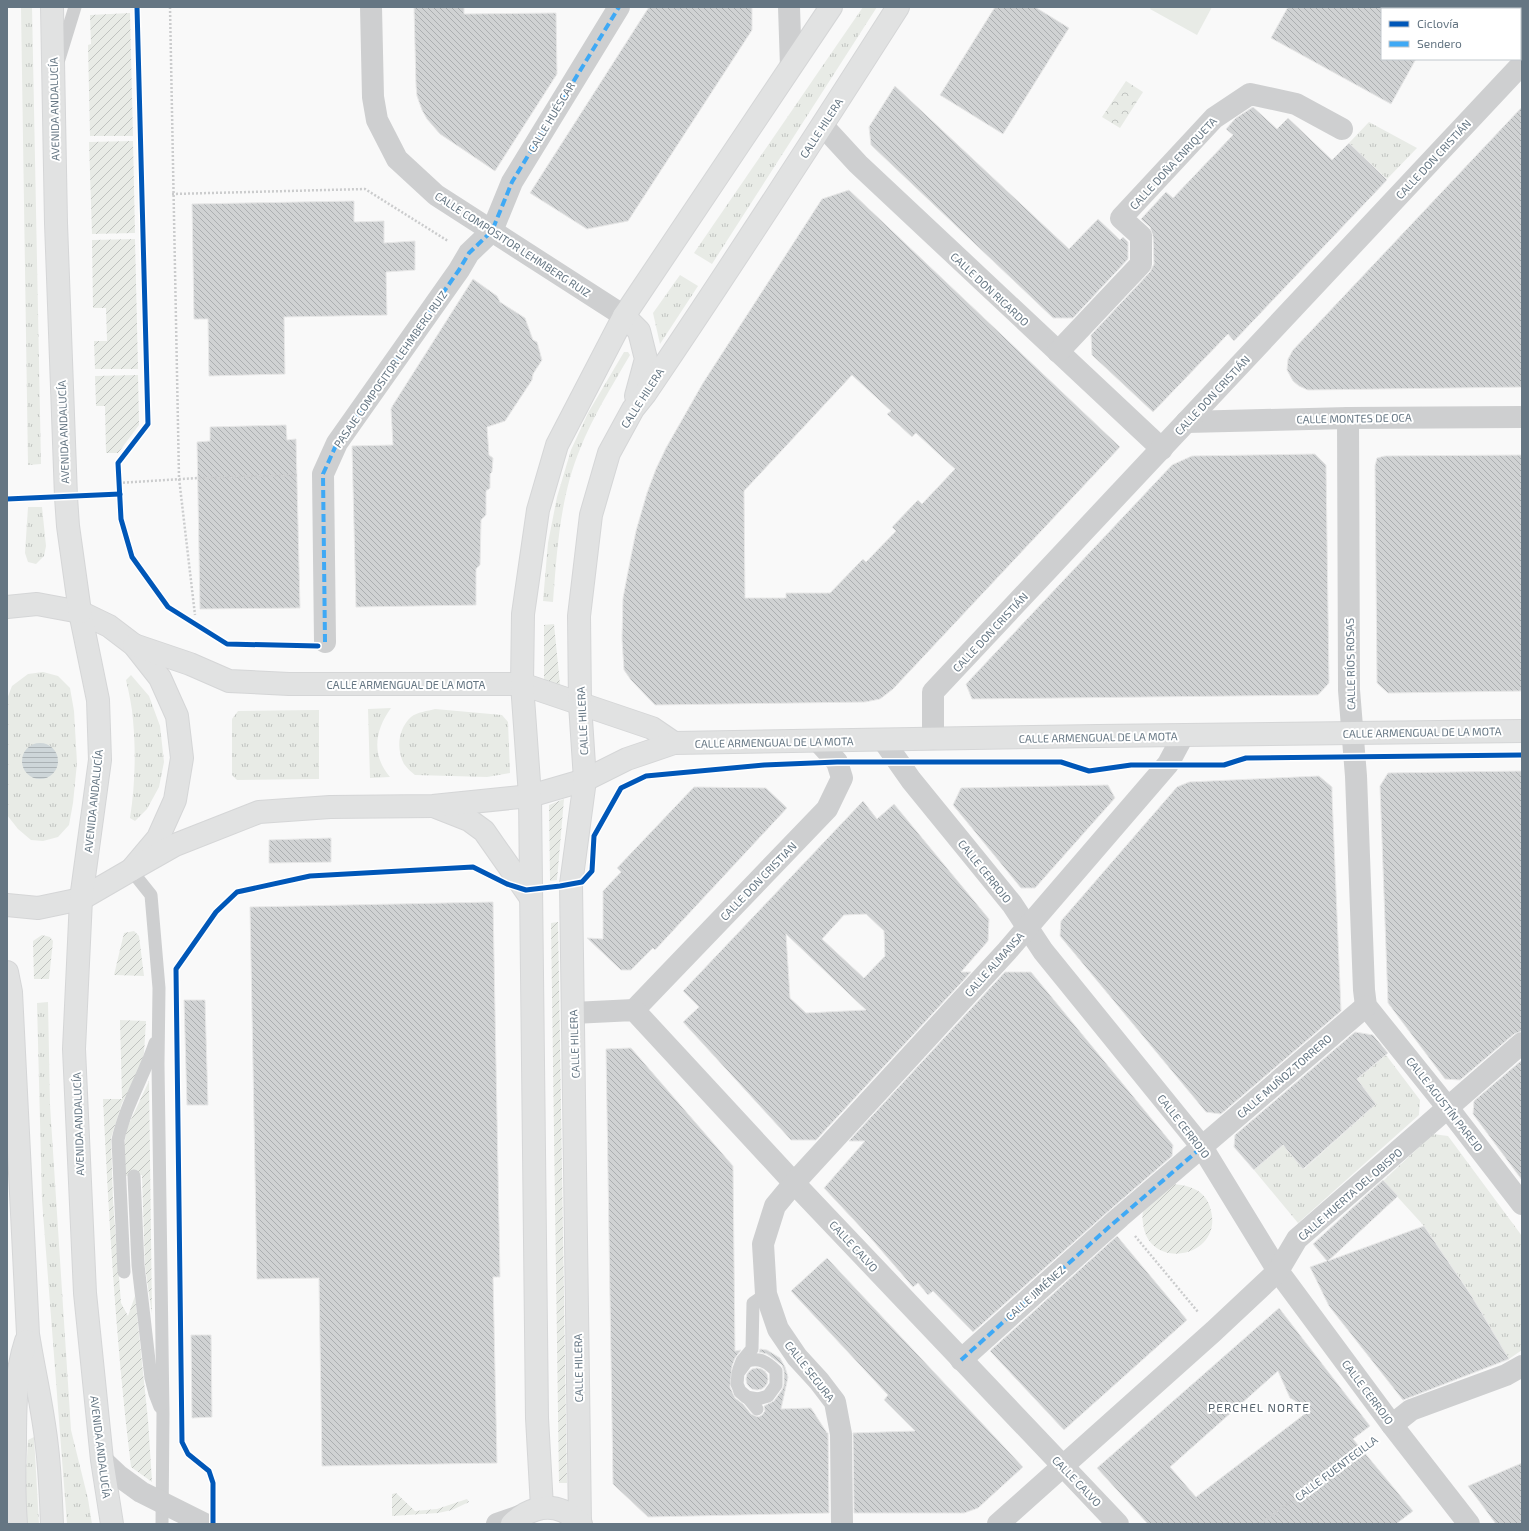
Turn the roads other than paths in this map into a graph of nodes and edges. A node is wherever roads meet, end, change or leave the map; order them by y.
1 (52, 7) edge
2 (75, 7) edge
3 (371, 7) edge
4 (619, 7) edge
5 (789, 7) edge
6 (831, 7) edge
7 (898, 7) edge
8 (1522, 64) edge
9 (791, 67) junction
10 (53, 76) junction
11 (823, 126) junction
12 (1342, 129) dead end
13 (492, 231) junction
14 (624, 316) junction
15 (1058, 352) junction
16 (633, 409) junction
17 (1522, 417) edge
18 (1348, 418) junction
19 (1186, 422) junction
20 (1162, 449) junction
21 (7, 607) edge
22 (80, 612) junction
23 (325, 642) dead end
24 (134, 645) junction
25 (522, 684) junction
26 (580, 704) junction
27 (1522, 730) edge
28 (1352, 733) junction
29 (1183, 736) junction
30 (933, 739) junction
31 (884, 740) junction
32 (818, 741) junction
33 (674, 743) junction
34 (585, 780) junction
35 (530, 796) junction
36 (433, 806) junction
37 (131, 870) junction
38 (531, 898) junction
39 (82, 899) junction
40 (7, 905) edge
41 (1027, 928) junction
42 (7, 972) edge
43 (1366, 1006) junction
44 (634, 1010) junction
45 (572, 1013) junction
46 (158, 1033) junction
47 (1522, 1043) edge
48 (1448, 1108) junction
49 (1202, 1147) junction
50 (134, 1176) dead end
51 (794, 1183) junction
52 (1522, 1204) edge
53 (1115, 1222) joint
54 (1278, 1271) junction
55 (124, 1272) dead end
56 (766, 1294) junction
57 (28, 1334) junction
58 (961, 1360) junction
59 (1522, 1366) edge
60 (757, 1409) dead end
61 (163, 1414) junction
62 (1392, 1425) junction
63 (102, 1460) junction
64 (1062, 1466) junction
65 (542, 1508) junction
66 (163, 1514) edge
67 (516, 1520) edge
68 (16, 1524) edge
69 (52, 1524) edge
70 (112, 1524) edge
71 (205, 1524) edge
72 (497, 1524) edge
73 (580, 1524) edge
74 (842, 1524) edge
75 (998, 1524) edge
76 (1118, 1524) edge
77 (1469, 1524) edge

1 - 10 main road, AVENIDA ANDALUCÍA
2 - 10 lane
3 - 13 street, CALLE COMPOSITOR LEHMBERG RUIZ
4 - 13 street, CALLE HUÉSCAR
5 - 9 street
6 - 9 main road
7 - 11 main road, CALLE HILERA
8 - 19 street, CALLE DON CRISTIÁN
9 - 14 main road
10 - 22 main road, AVENIDA ANDALUCÍA
11 - 15 street, CALLE DON RICARDO
11 - 16 main road, CALLE HILERA
12 - 15 street, CALLE DOÑA ENRIQUETA
13 - 14 street, CALLE COMPOSITOR LEHMBERG RUIZ
13 - 23 street, PASAJE COMPOSITOR LEHMBERG RUIZ
14 - 16 main road
14 - 25 main road
15 - 20 street, CALLE DON RICARDO
16 - 26 main road, CALLE HILERA
17 - 18 street, CALLE MONTES DE OCA
18 - 19 street, CALLE MONTES DE OCA
18 - 28 street, CALLE RÍOS ROSAS
19 - 20 street, CALLE DON CRISTIÁN
20 - 30 street, CALLE DON CRISTIÁN
21 - 22 main road
22 - 24 main road
22 - 39 main road, AVENIDA ANDALUCÍA
24 - 25 main road, CALLE ARMENGUAL DE LA MOTA
24 - 37 main road
25 - 26 main road, CALLE ARMENGUAL DE LA MOTA
25 - 35 main road
26 - 33 main road, CALLE ARMENGUAL DE LA MOTA
26 - 34 main road, CALLE HILERA
27 - 28 main road, CALLE ARMENGUAL DE LA MOTA
28 - 29 main road, CALLE ARMENGUAL DE LA MOTA
28 - 43 street, CALLE RÍOS ROSAS
29 - 30 main road, CALLE ARMENGUAL DE LA MOTA
29 - 41 street, CALLE ALMANSA
30 - 31 main road, CALLE ARMENGUAL DE LA MOTA
31 - 32 main road, CALLE ARMENGUAL DE LA MOTA
31 - 41 street, CALLE CERROJO
32 - 33 main road, CALLE ARMENGUAL DE LA MOTA
32 - 44 street, CALLE DON CRISTIAN
33 - 34 main road, CALLE ARMENGUAL DE LA MOTA
34 - 35 main road, CALLE ARMENGUAL DE LA MOTA
34 - 45 main road, CALLE HILERA
35 - 36 main road, CALLE ARMENGUAL DE LA MOTA
35 - 38 main road
36 - 37 main road, CALLE ARMENGUAL DE LA MOTA
36 - 38 main road, CALLE ARMENGUAL DE LA MOTA
37 - 39 main road, CALLE ARMENGUAL DE LA MOTA
37 - 46 lane
38 - 65 main road
39 - 40 main road, CALLE ARMENGUAL DE LA MOTA
39 - 63 main road, AVENIDA ANDALUCÍA
41 - 49 street, CALLE CERROJO
41 - 51 street, CALLE ALMANSA
42 - 57 main road
43 - 48 street, CALLE AGUSTÍN PAREJO
43 - 49 street, CALLE MUÑOZ TORRERO
44 - 45 street
44 - 51 street, CALLE CALVO
45 - 73 main road, CALLE HILERA
46 - 55 lane
46 - 61 lane
47 - 48 street, CALLE HUERTA DEL OBISPO
48 - 52 street, CALLE AGUSTÍN PAREJO
48 - 54 street, CALLE HUERTA DEL OBISPO
49 - 53 street, CALLE MUÑOZ TORRERO
49 - 54 street, CALLE CERROJO
50 - 61 lane
51 - 56 street, CALLE SEGURA
51 - 58 street, CALLE CALVO
53 - 58 street, CALLE JIMÉNEZ
54 - 62 street, CALLE CERROJO
54 - 64 street, CALLE HUERTA DEL OBISPO
56 - 60 lane, bridge
56 - 74 street, CALLE SEGURA
57 - 68 main road
57 - 69 main road
58 - 64 street, CALLE CALVO
59 - 62 street
61 - 66 lane
62 - 77 street, CALLE CERROJO
63 - 66 street
63 - 70 main road, AVENIDA ANDALUCÍA
64 - 75 street, CALLE HUERTA DEL OBISPO
64 - 76 street, CALLE CALVO
65 - 67 main road
65 - 73 main road
66 - 71 street
67 - 72 street

